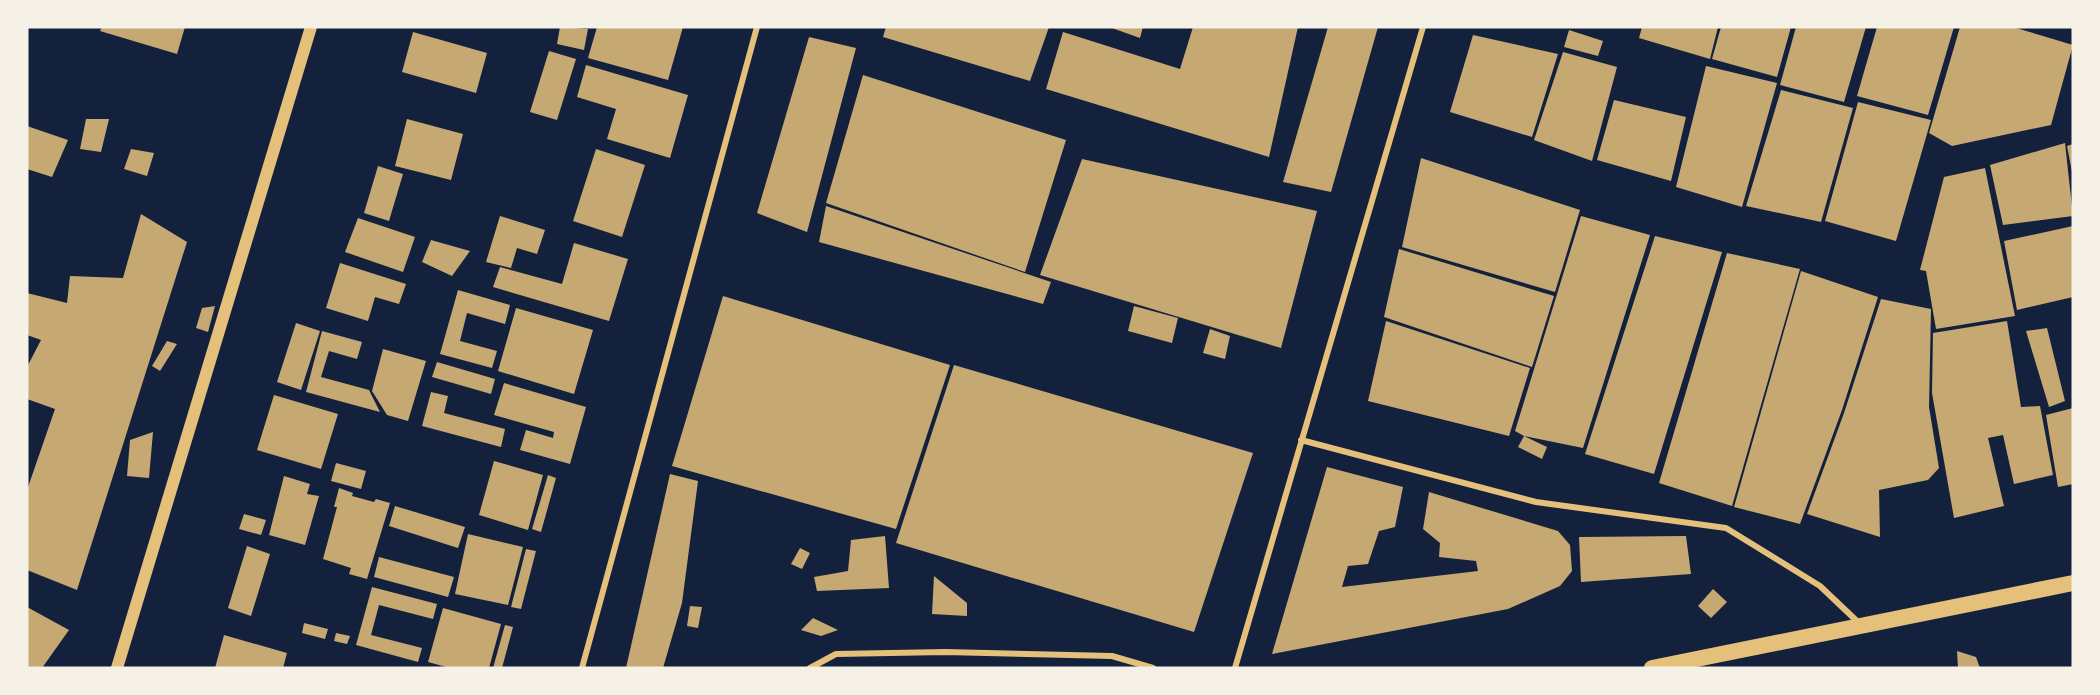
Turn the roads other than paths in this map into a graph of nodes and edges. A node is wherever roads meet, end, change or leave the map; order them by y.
1 (311, 27) edge
2 (758, 27) edge
3 (1424, 27) edge
4 (1301, 440) junction
5 (2073, 583) edge
6 (1862, 626) junction
7 (117, 668) edge
8 (582, 668) edge
9 (810, 668) edge
10 (1153, 668) edge
11 (1235, 668) edge
12 (1652, 668) edge

1 - 7 main road
2 - 8 street
3 - 4 street
4 - 6 street
4 - 11 street
5 - 6 highway
6 - 12 highway
9 - 10 street

